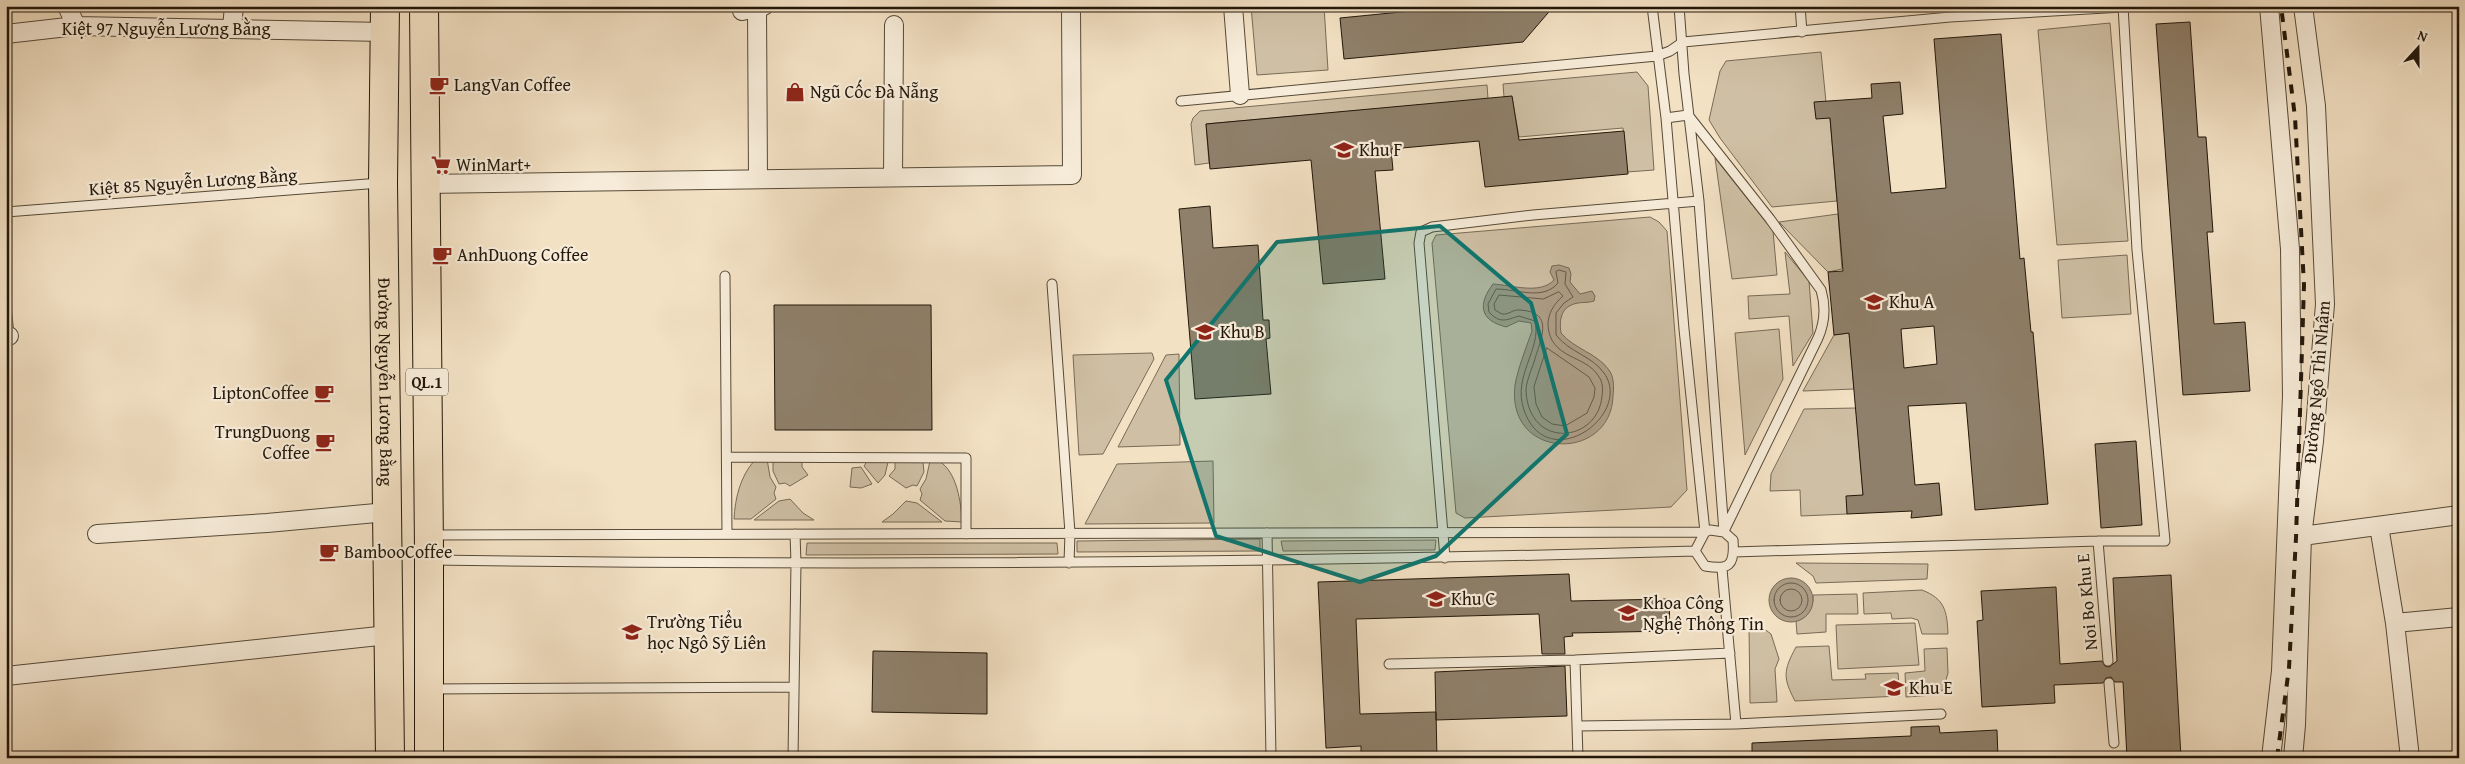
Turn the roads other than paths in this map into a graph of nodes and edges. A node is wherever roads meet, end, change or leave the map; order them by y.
1 (67, 6) edge
2 (234, 6) edge
3 (424, 6) edge
4 (1071, 6) edge
5 (1233, 6) edge
6 (1652, 6) edge
7 (1679, 6) edge
8 (1800, 6) edge
9 (2269, 6) edge
10 (2303, 6) edge
11 (2123, 7) edge
12 (754, 9) edge
13 (385, 19) edge
14 (894, 25) dead end
15 (76, 26) junction
16 (232, 28) junction
17 (1802, 32) junction
18 (6, 34) edge
19 (1682, 42) junction
20 (1657, 56) junction
21 (1240, 95) junction
22 (1181, 102) dead end
23 (1688, 115) junction
24 (1666, 118) junction
25 (893, 177) junction
26 (758, 179) junction
27 (383, 183) junction
28 (425, 184) junction
29 (1699, 201) junction
30 (1673, 202) junction
31 (6, 212) edge
32 (725, 276) dead end
33 (1052, 284) dead end
34 (6, 304) edge
35 (8, 336) edge
36 (727, 457) junction
37 (387, 512) junction
38 (2459, 515) edge
39 (2379, 526) junction
40 (1704, 532) junction
41 (1724, 532) junction
42 (1070, 533) junction
43 (1268, 533) junction
44 (1445, 533) junction
45 (97, 534) dead end
46 (727, 534) junction
47 (795, 534) junction
48 (966, 534) junction
49 (2302, 536) junction
50 (2098, 541) junction
51 (429, 549) junction
52 (1696, 551) junction
53 (387, 552) junction
54 (1734, 552) junction
55 (1446, 558) junction
56 (1270, 561) junction
57 (1069, 563) junction
58 (796, 564) junction
59 (1722, 569) junction
60 (2459, 617) edge
61 (2395, 624) junction
62 (388, 635) junction
63 (1730, 653) junction
64 (1575, 660) junction
65 (2108, 661) dead end
66 (1389, 664) dead end
67 (6, 676) edge
68 (2109, 682) dead end
69 (794, 687) junction
70 (428, 689) junction
71 (1941, 714) dead end
72 (1736, 724) junction
73 (1577, 726) junction
74 (2114, 743) dead end
75 (390, 758) edge
76 (429, 758) edge
77 (792, 758) edge
78 (1270, 758) edge
79 (1578, 758) edge
80 (2271, 758) edge
81 (2293, 758) edge
82 (2410, 758) edge

1 - 15 street
2 - 16 street
3 - 28 highway, QL.1
4 - 25 street
5 - 21 street
6 - 20 lane
7 - 19 lane
8 - 17 lane
9 - 80 street
10 - 49 street, Đường Ngô Thì Nhậm
11 - 17 lane
11 - 50 lane
12 - 26 street
13 - 16 street, Kiệt 97 Nguyễn Lương Bằng
13 - 27 highway, Đường Nguyễn Lương Bằng / QL.1
14 - 25 street
15 - 16 street, Kiệt 97 Nguyễn Lương Bằng
15 - 18 street, Kiệt 97 Nguyễn Lương Bằng
17 - 19 lane
19 - 20 lane
19 - 23 lane
20 - 21 lane
20 - 24 lane
21 - 22 lane
23 - 24 lane
23 - 29 lane
23 - 41 lane
24 - 30 lane
25 - 26 street
26 - 28 street
27 - 31 lane, Kiệt 85 Nguyễn Lương Bằng
27 - 37 highway, Đường Nguyễn Lương Bằng / QL.1
28 - 51 highway, QL.1
29 - 30 lane
29 - 41 lane
30 - 40 lane
30 - 44 lane
32 - 36 lane
33 - 42 lane
34 - 35 lane
36 - 46 lane
36 - 48 lane
37 - 45 street
37 - 53 highway, Đường Nguyễn Lương Bằng / QL.1
38 - 39 street
39 - 49 street
39 - 61 street
40 - 41 lane
40 - 44 lane
40 - 52 lane
41 - 54 lane
42 - 43 lane
42 - 48 lane
42 - 57 lane
43 - 44 lane
43 - 56 lane
44 - 55 lane
46 - 47 lane
46 - 51 lane
47 - 48 lane
47 - 58 lane
49 - 81 street, Đường Ngô Thì Nhậm
50 - 54 lane
50 - 65 lane, Noi Bo Khu E
51 - 53 highway
51 - 58 lane
51 - 70 highway, QL.1
52 - 55 lane
52 - 59 lane
53 - 62 highway, Đường Nguyễn Lương Bằng / QL.1
54 - 59 lane
55 - 56 lane
56 - 57 lane
56 - 78 lane
57 - 58 lane
58 - 69 lane
59 - 63 lane
60 - 61 street
61 - 82 street
62 - 67 street
62 - 75 highway, Đường Nguyễn Lương Bằng / QL.1
63 - 64 lane
63 - 72 lane
64 - 66 lane
64 - 73 lane
68 - 74 lane
69 - 70 lane
69 - 77 lane
70 - 76 highway, QL.1
71 - 72 lane
72 - 73 lane
73 - 79 lane

